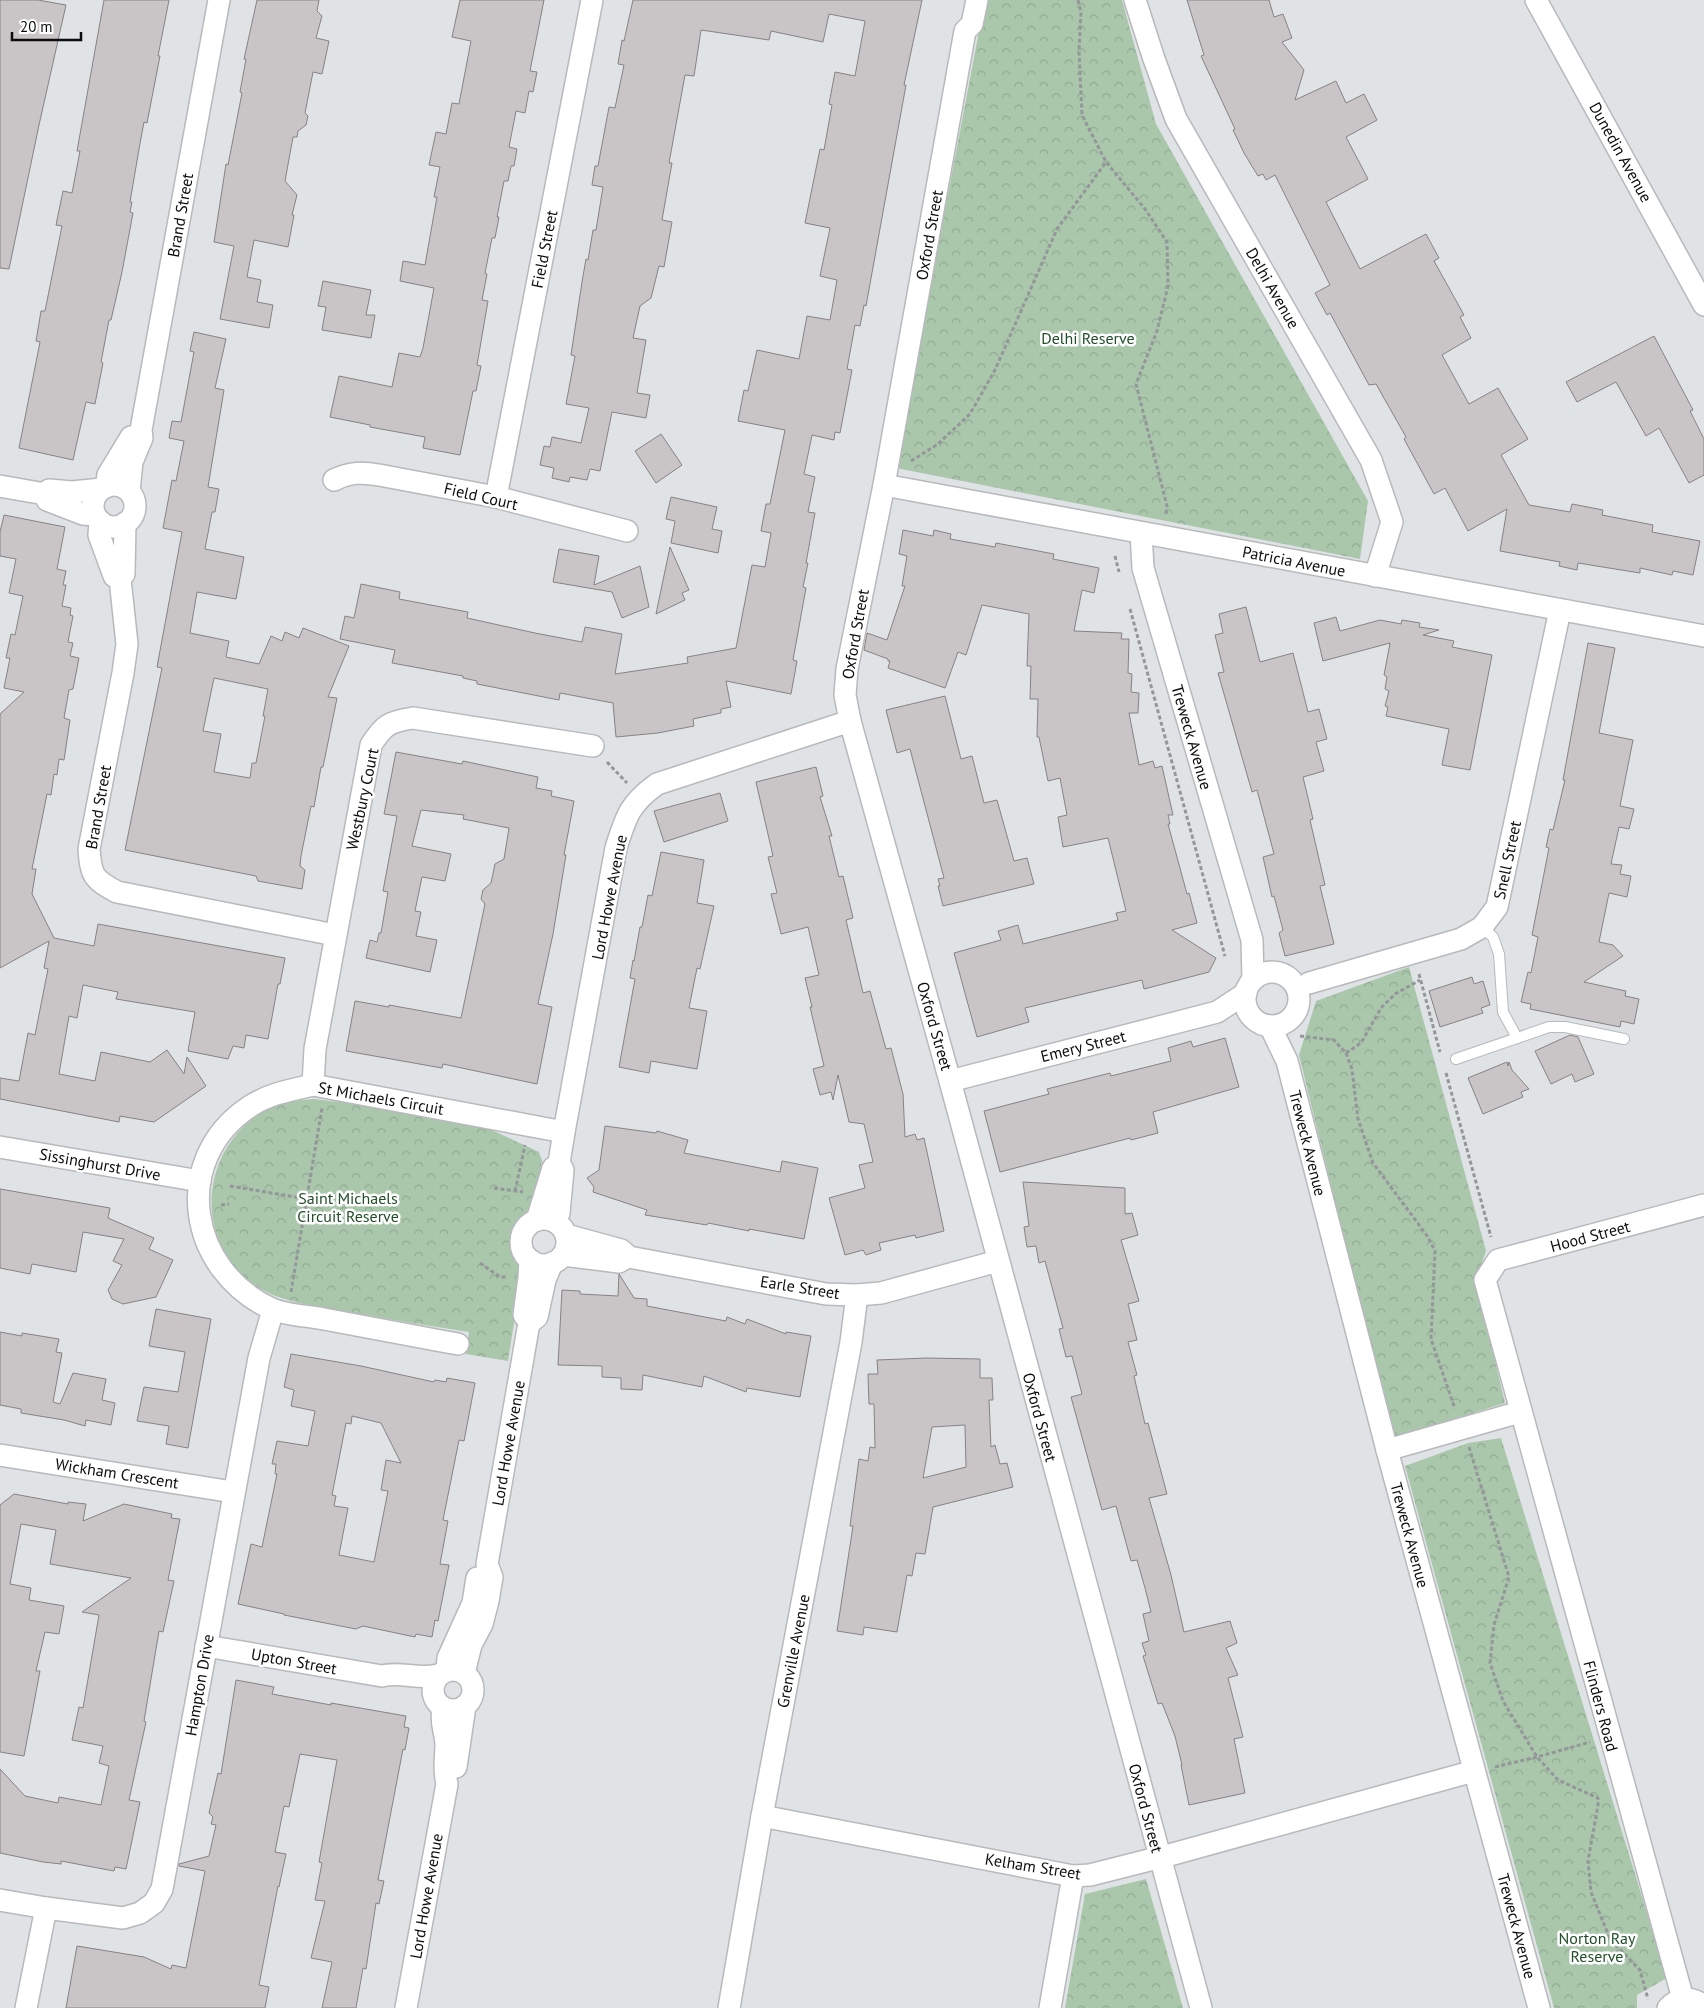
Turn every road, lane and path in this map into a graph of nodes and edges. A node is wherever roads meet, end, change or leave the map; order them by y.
1 (219, 0) edge
2 (592, 0) edge
3 (961, 0) edge
4 (977, 0) edge
5 (1078, 0) edge
6 (1135, 0) edge
7 (1536, 0) edge
8 (965, 31) junction
9 (1106, 162) junction
10 (1704, 305) edge
11 (141, 430) junction
12 (334, 480) dead end
13 (884, 485) junction
14 (0, 486) edge
15 (104, 488) junction
16 (908, 490) junction
17 (129, 491) junction
18 (44, 494) junction
19 (496, 498) junction
20 (98, 518) junction
21 (1166, 521) dead end
22 (125, 523) junction
23 (627, 531) dead end
24 (1141, 533) junction
25 (1115, 556) dead end
26 (1120, 575) dead end
27 (1375, 576) junction
28 (120, 579) junction
29 (1128, 604) dead end
30 (1560, 610) junction
31 (1704, 636) edge
32 (850, 721) junction
33 (594, 746) joint
34 (640, 796) junction
35 (1482, 927) junction
36 (335, 935) junction
37 (1252, 940) junction
38 (1225, 956) dead end
39 (1419, 966) dead end
40 (1274, 972) junction
41 (1420, 980) junction
42 (1309, 983) dead end
43 (1250, 986) junction
44 (1217, 1012) junction
45 (1261, 1021) junction
46 (1289, 1029) junction
47 (1518, 1038) junction
48 (1624, 1039) dead end
49 (1346, 1053) junction
50 (1441, 1056) dead end
51 (1456, 1059) dead end
52 (1287, 1061) junction
53 (1444, 1066) dead end
54 (950, 1081) junction
55 (319, 1087) junction
56 (530, 1126) junction
57 (564, 1132) junction
58 (0, 1147) edge
59 (559, 1163) junction
60 (200, 1181) junction
61 (230, 1186) dead end
62 (494, 1188) dead end
63 (515, 1191) junction
64 (545, 1195) junction
65 (307, 1199) junction
66 (1704, 1205) edge
67 (1491, 1237) dead end
68 (554, 1239) junction
69 (998, 1261) junction
70 (480, 1263) dead end
71 (530, 1269) junction
72 (1485, 1280) joint
73 (857, 1295) junction
74 (281, 1311) junction
75 (529, 1323) junction
76 (458, 1344) dead end
77 (1520, 1412) junction
78 (1462, 1430) junction
79 (1387, 1450) junction
80 (0, 1455) edge
81 (233, 1492) junction
82 (206, 1646) junction
83 (450, 1673) junction
84 (382, 1676) junction
85 (438, 1703) junction
86 (465, 1706) junction
87 (1610, 1737) junction
88 (1537, 1757) junction
89 (1474, 1771) junction
90 (447, 1784) junction
91 (762, 1816) junction
92 (1160, 1858) junction
93 (1073, 1876) junction
94 (0, 1900) edge
95 (46, 1908) junction
96 (1676, 2003) edge
97 (1704, 2006) edge
98 (26, 2008) edge
99 (406, 2008) edge
100 (729, 2008) edge
101 (1050, 2008) edge
102 (1201, 2008) edge
103 (1539, 2008) edge
104 (1648, 2008) edge

1 - 11 street, Brand Street
2 - 19 street, Field Street
3 - 8 street, Oxford Street
4 - 8 street, Oxford Street
5 - 9 path
6 - 27 street, Delhi Avenue
7 - 10 street, Dunedin Avenue
8 - 13 street, Oxford Street
9 - 16 path
9 - 21 path
11 - 15 street
11 - 17 street, Brand Street
12 - 19 street, Field Court
13 - 16 street, Patricia Avenue
13 - 32 street, Oxford Street
14 - 18 street
15 - 17 street
15 - 18 street
15 - 20 street
16 - 24 street, Patricia Avenue
17 - 22 street
18 - 20 street
19 - 23 street, Field Court
20 - 22 street
20 - 28 street, Brand Street
22 - 28 street, Brand Street
24 - 27 street, Patricia Avenue
24 - 37 street, Treweck Avenue
25 - 26 path
27 - 30 street, Patricia Avenue
28 - 36 street, Brand Street
29 - 38 path
30 - 31 street, Patricia Avenue
30 - 35 street, Snell Street
32 - 34 street, Lord Howe Avenue
32 - 54 street, Oxford Street
33 - 34 path
33 - 36 street, Westbury Court
34 - 57 street, Lord Howe Avenue
35 - 42 street, Snell Street
35 - 47 lane
36 - 55 street, Westbury Court
37 - 40 street, Treweck Avenue
37 - 43 street, Treweck Avenue
39 - 41 path
40 - 43 street
40 - 46 street
41 - 49 path
41 - 50 path
43 - 44 street, Emery Street
43 - 45 street
44 - 45 street, Emery Street
44 - 54 street, Emery Street
45 - 46 street
45 - 52 street, Treweck Avenue
46 - 49 path
46 - 52 street, Treweck Avenue
47 - 48 lane
47 - 51 lane
49 - 78 path
52 - 79 street, Treweck Avenue
53 - 67 path
54 - 69 street, Oxford Street
55 - 56 street, St Michaels Circuit
55 - 60 street, St Michaels Circuit
55 - 65 path
56 - 57 street, St Michaels Circuit
56 - 63 path
57 - 59 street, Lord Howe Avenue
58 - 60 street, Sissinghurst Drive
59 - 64 street, Lord Howe Avenue
59 - 68 street, Lord Howe Avenue
60 - 74 street, St Michaels Circuit
61 - 65 path
62 - 63 path
63 - 64 path
64 - 68 street, Lord Howe Avenue
65 - 74 path
66 - 72 street, Hood Street
68 - 71 street, Earle Street
68 - 71 street
68 - 73 street, Earle Street
68 - 75 street, Lord Howe Avenue
69 - 73 street, Earle Street
69 - 92 street, Oxford Street
70 - 71 path
71 - 75 street, Lord Howe Avenue
72 - 77 street, Flinders Road
73 - 91 street, Grenville Avenue
74 - 76 street, St Michaels Circuit
74 - 81 street, Hampton Drive
75 - 83 street, Lord Howe Avenue
77 - 78 street
77 - 87 street, Flinders Road
78 - 79 street
78 - 88 path
79 - 89 street, Treweck Avenue
80 - 81 street, Wickham Crescent
81 - 82 street, Hampton Drive
82 - 84 street, Upton Street
82 - 95 street, Hampton Drive
83 - 84 street, Upton Street
83 - 85 street
83 - 86 street
84 - 85 street, Upton Street
85 - 86 street
85 - 90 street, Lord Howe Avenue
86 - 90 street, Lord Howe Avenue
87 - 88 path
87 - 96 street, Flinders Road
88 - 89 path
88 - 104 path
89 - 92 street, Kelham Street
89 - 103 street, Treweck Avenue
90 - 99 street, Lord Howe Avenue
91 - 93 street, Kelham Street
91 - 100 street, Grenville Avenue
92 - 93 street, Kelham Street
92 - 102 street, Oxford Street
93 - 101 street
94 - 95 street, Hampton Drive
95 - 98 street
96 - 97 street

